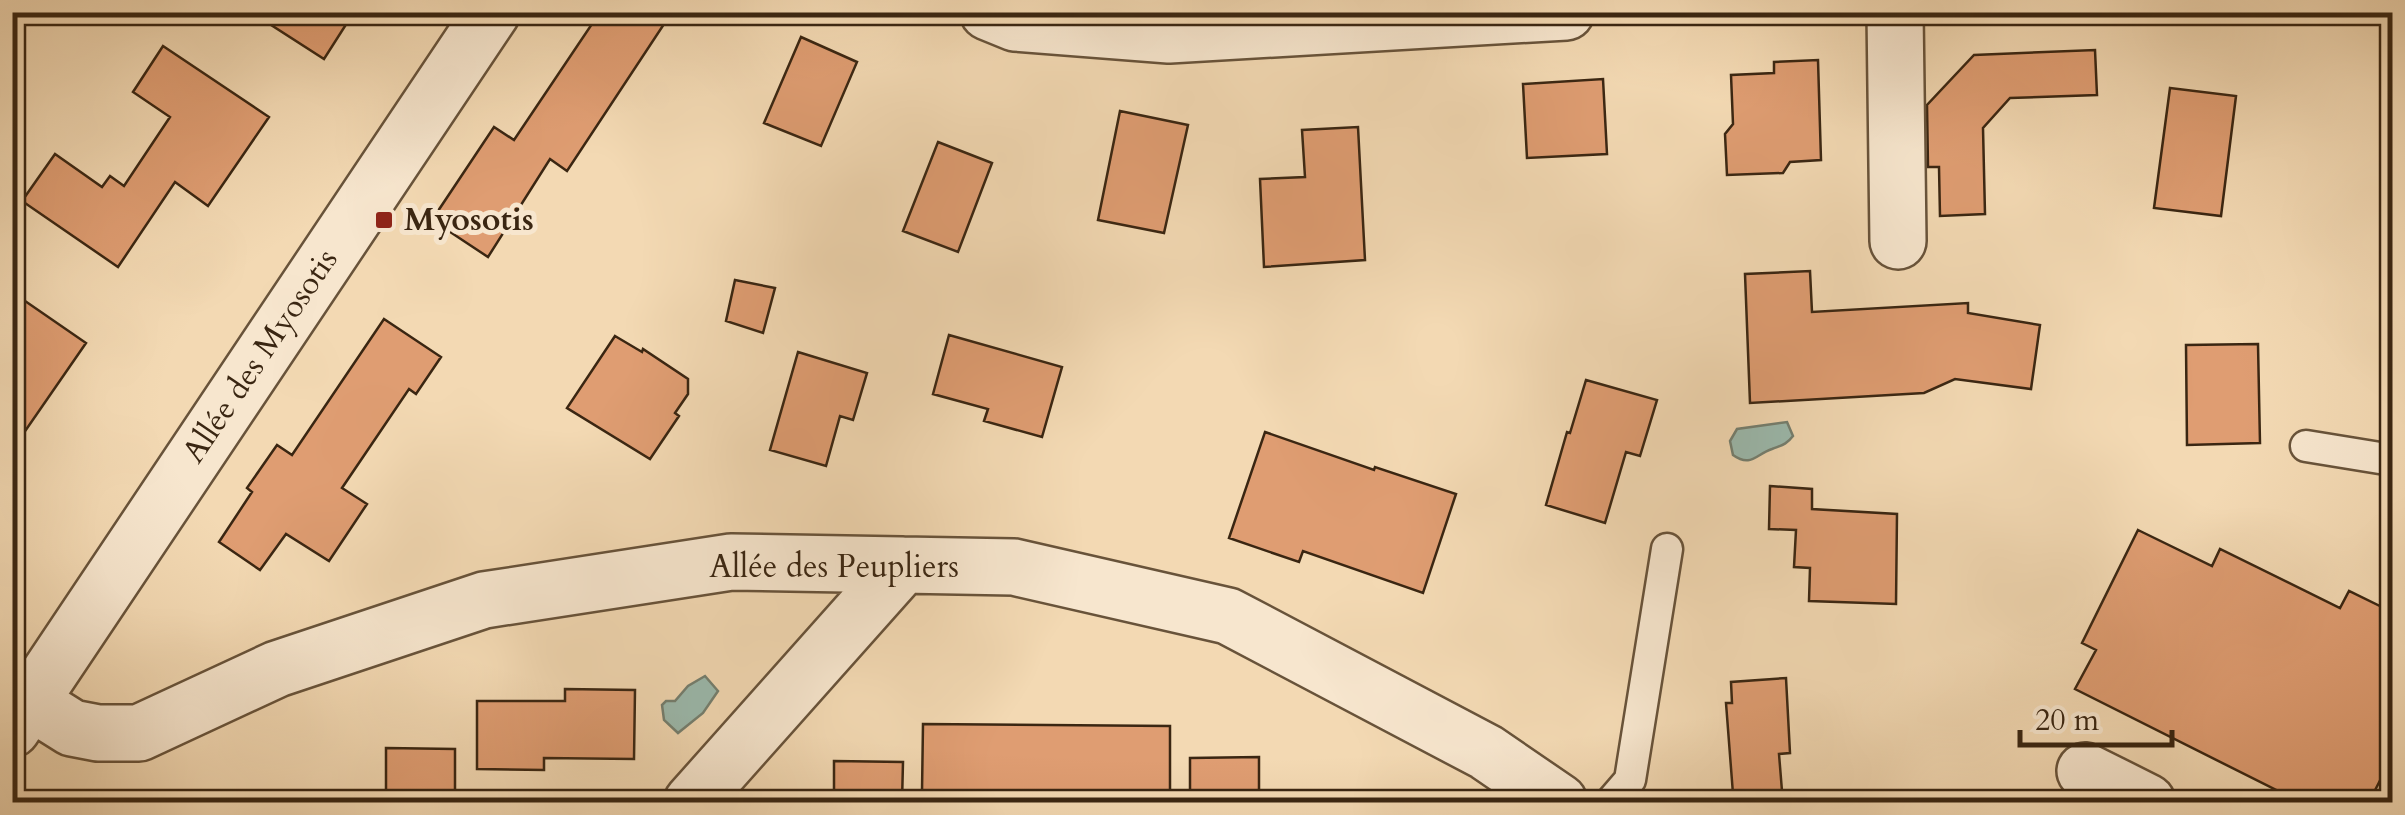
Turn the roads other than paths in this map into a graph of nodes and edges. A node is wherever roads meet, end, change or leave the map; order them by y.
1 (492, 12) edge
2 (988, 12) edge
3 (1566, 12) edge
4 (1895, 12) edge
5 (1898, 242) dead end
6 (2306, 446) dead end
7 (2392, 460) edge
8 (1667, 550) dead end
9 (903, 565) junction
10 (21, 715) edge
11 (2085, 771) dead end
12 (692, 802) edge
13 (1559, 802) edge
14 (1610, 802) edge
15 (2147, 802) edge

1 - 10 street, Allée des Myosotis
2 - 3 street
4 - 5 street
6 - 7 lane
8 - 14 lane
9 - 10 street, Allée des Peupliers
9 - 12 street
9 - 13 street, Allée des Peupliers
11 - 15 street

